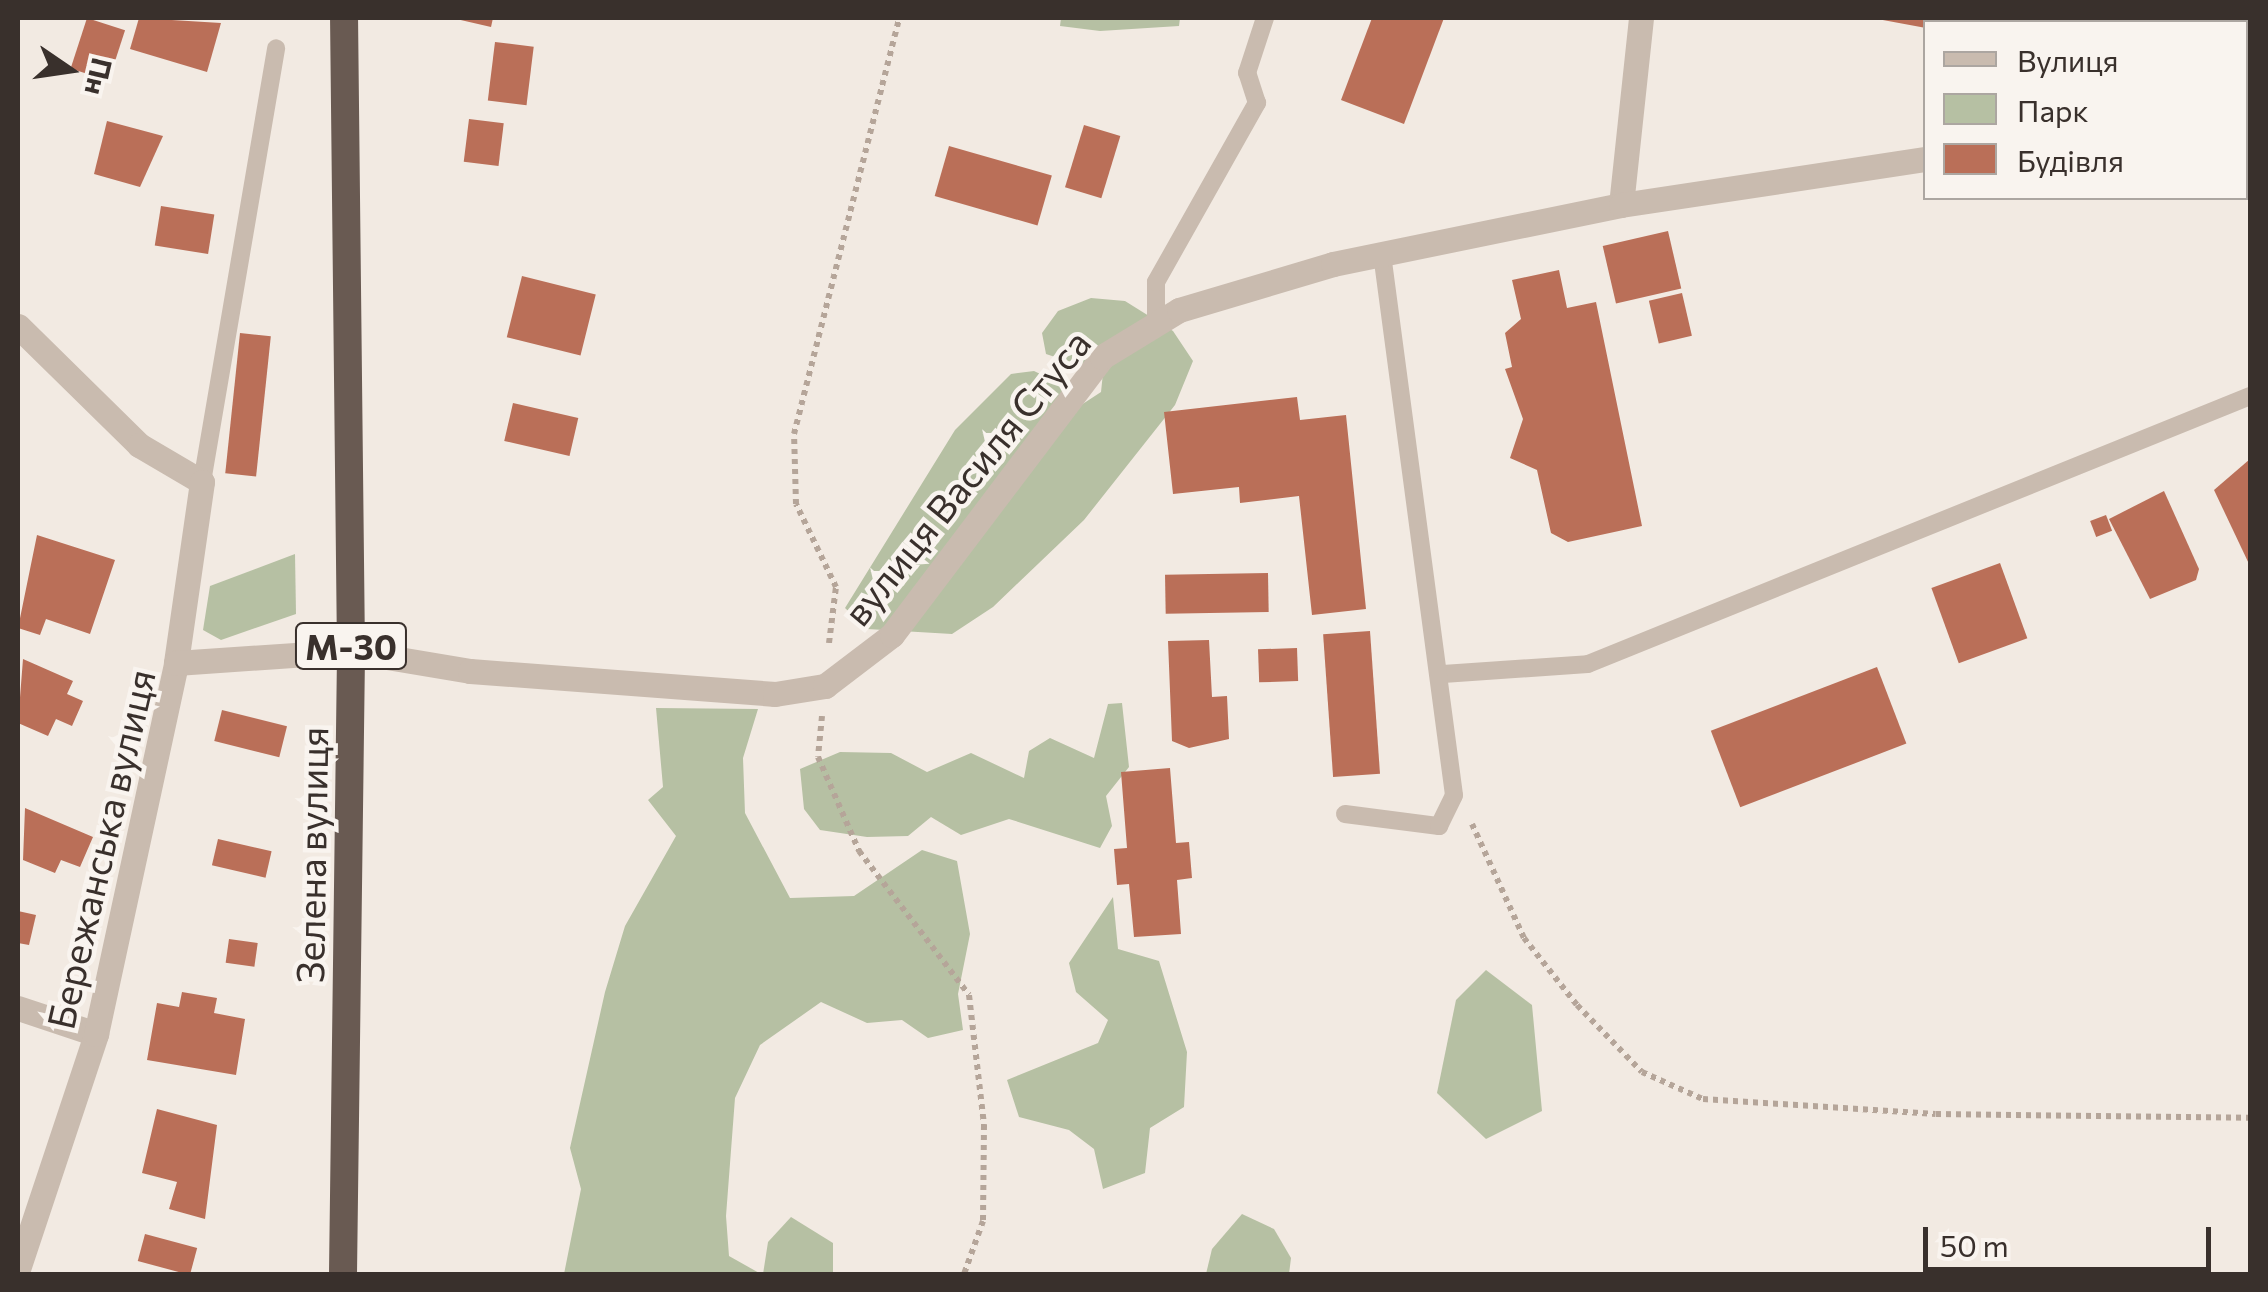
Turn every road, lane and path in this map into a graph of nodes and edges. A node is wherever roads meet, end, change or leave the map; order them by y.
1 (344, 18) edge
2 (899, 18) edge
3 (1265, 18) edge
4 (1641, 18) edge
5 (276, 48) dead end
6 (1923, 159) edge
7 (1621, 204) junction
8 (1382, 254) junction
9 (1156, 324) junction
10 (18, 326) edge
11 (2250, 396) edge
12 (202, 482) junction
13 (351, 651) junction
14 (176, 663) junction
15 (1443, 674) junction
16 (824, 686) junction
17 (1454, 795) junction
18 (1345, 814) dead end
19 (18, 1008) edge
20 (96, 1034) junction
21 (2250, 1118) edge
22 (18, 1269) edge
23 (342, 1274) edge
24 (964, 1274) edge

1 - 13 highway, Зелена вулиця / М-30
2 - 16 path
3 - 9 lane
4 - 7 street
5 - 12 lane
6 - 7 street, вулиця Василя Стуса
7 - 8 street, вулиця Василя Стуса
8 - 9 street, вулиця Василя Стуса
8 - 15 lane
9 - 16 street, вулиця Василя Стуса
10 - 12 street
11 - 15 lane
12 - 14 street
13 - 14 street, Бережанська вулиця
13 - 16 street
13 - 23 highway, Зелена вулиця / М-30
14 - 20 street, Бережанська вулиця
15 - 17 lane
16 - 24 path
17 - 18 lane
17 - 21 path
19 - 20 street
20 - 22 street, Бережанська вулиця

